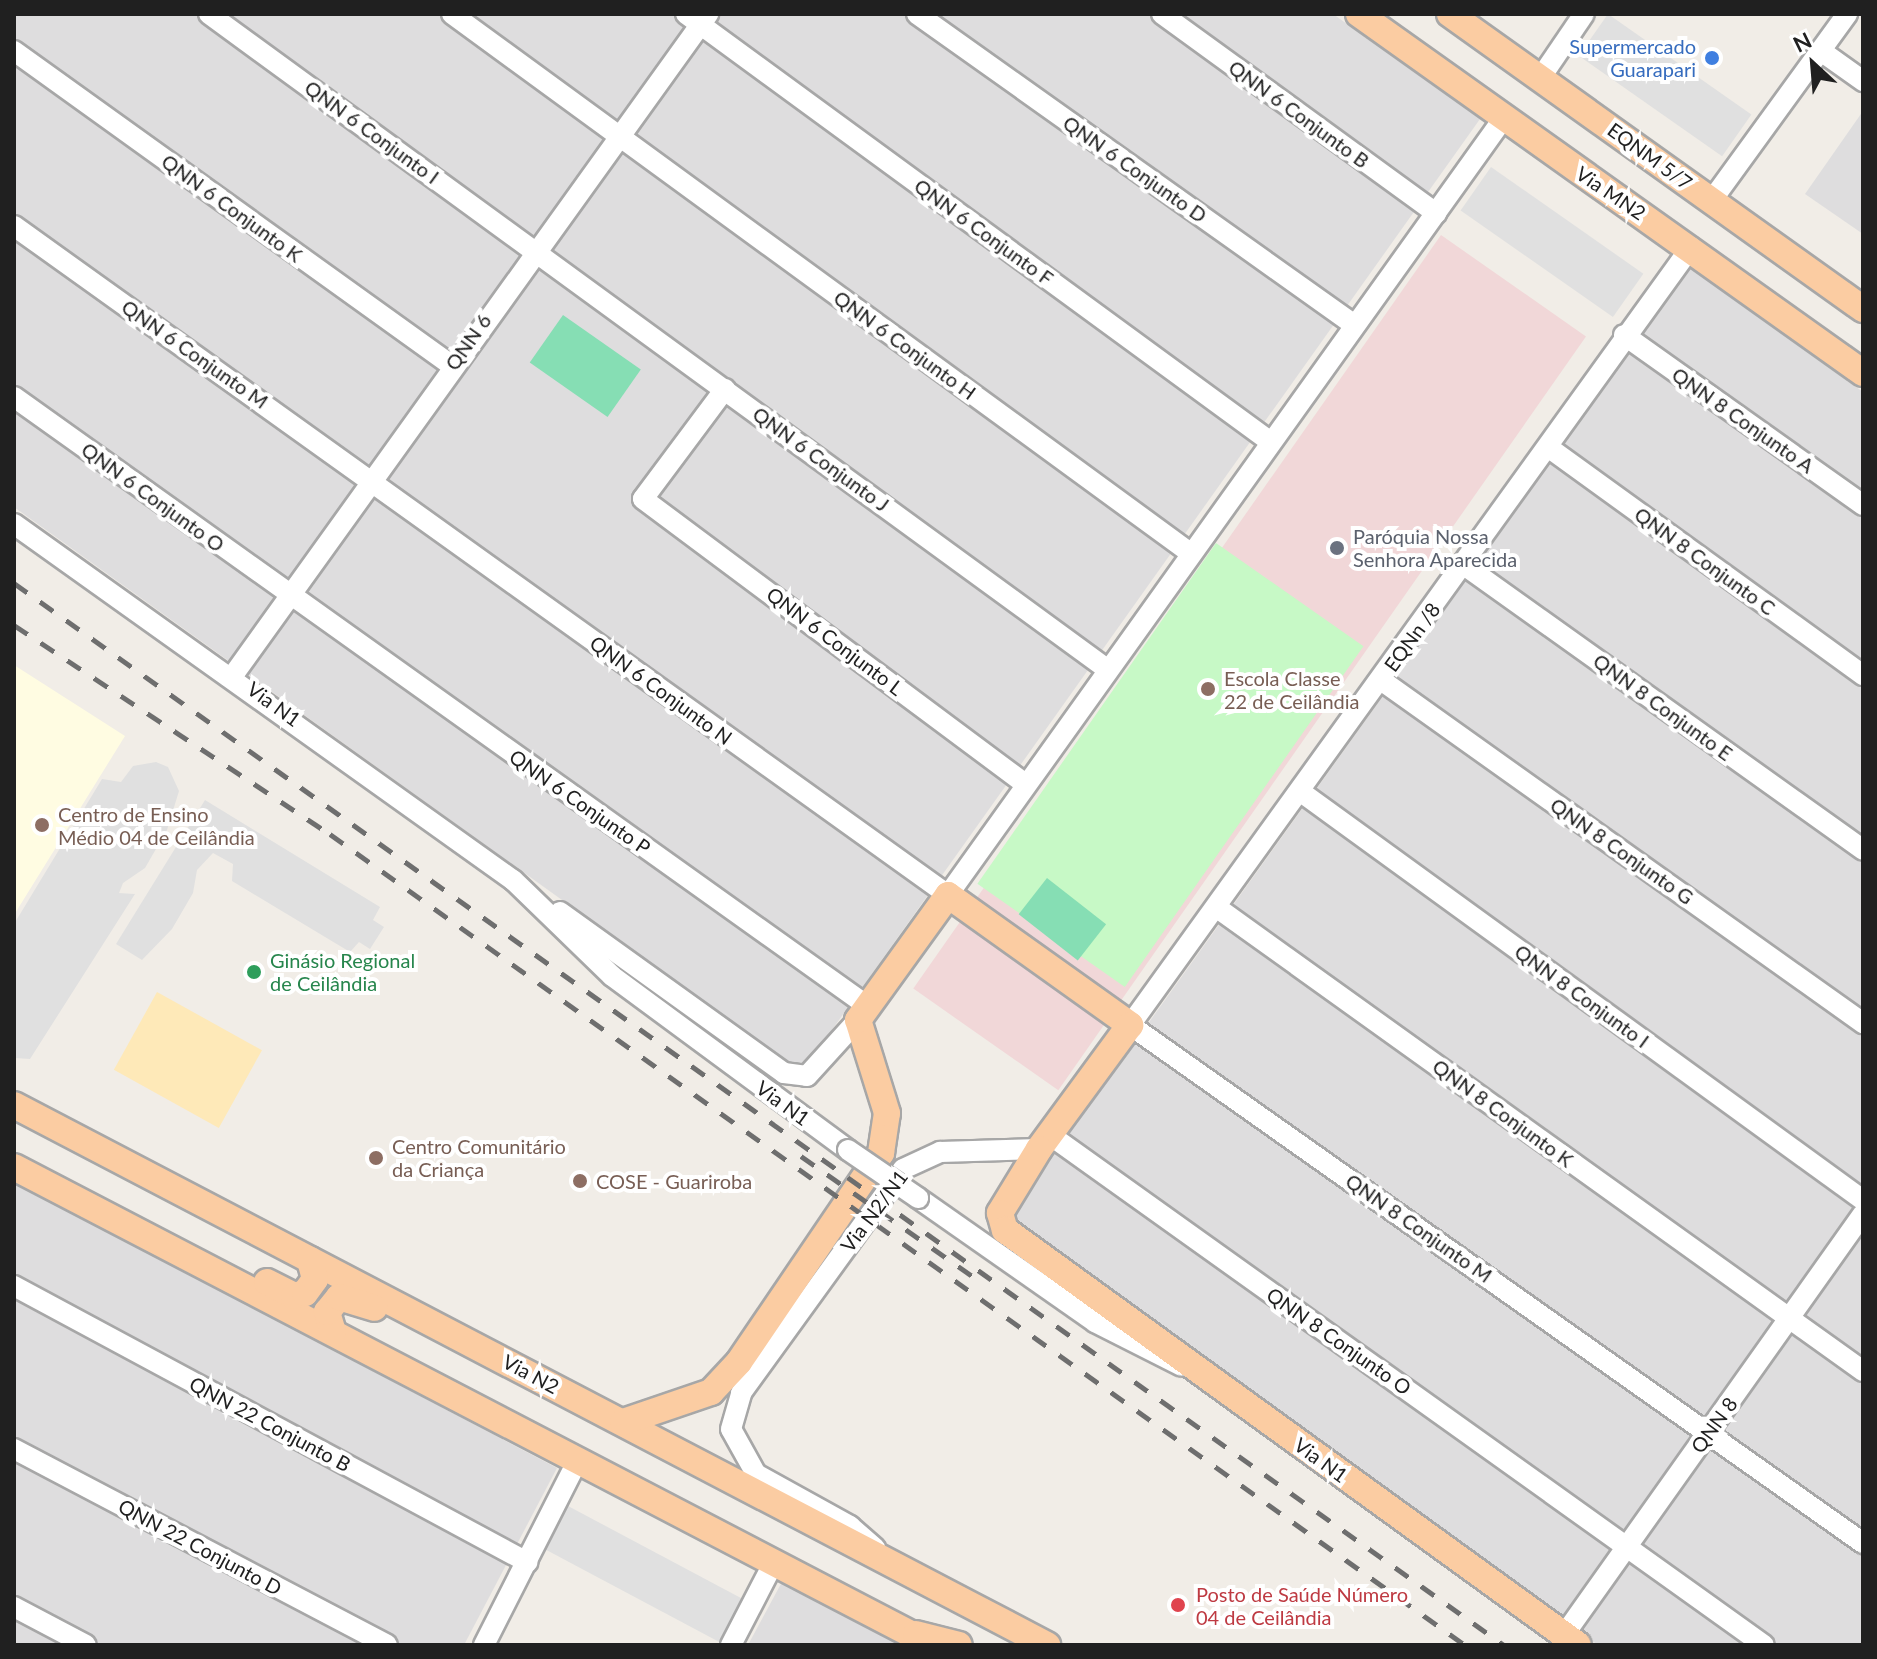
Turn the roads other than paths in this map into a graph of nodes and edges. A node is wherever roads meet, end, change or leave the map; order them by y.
1 (209, 14) edge
2 (452, 14) edge
3 (917, 14) edge
4 (1162, 14) edge
5 (1359, 14) edge
6 (1450, 14) edge
7 (1584, 14) edge
8 (1847, 14) edge
9 (698, 17) edge
10 (14, 51) edge
11 (1821, 51) junction
12 (1541, 77) junction
13 (1863, 81) edge
14 (1503, 119) junction
15 (620, 139) junction
16 (1712, 200) junction
17 (1436, 213) junction
18 (14, 226) edge
19 (1691, 247) junction
20 (535, 250) junction
21 (1863, 309) edge
22 (1353, 324) junction
23 (1624, 335) junction
24 (1809, 335) junction
25 (1863, 361) edge
26 (451, 365) junction
27 (1863, 373) edge
28 (725, 389) junction
29 (14, 397) edge
30 (1268, 440) junction
31 (1548, 447) junction
32 (375, 483) junction
33 (1863, 505) edge
34 (14, 524) edge
35 (1189, 552) junction
36 (1464, 565) junction
37 (291, 597) junction
38 (1107, 669) junction
39 (234, 674) junction
40 (1863, 675) edge
41 (1381, 680) junction
42 (1026, 784) junction
43 (1301, 792) junction
44 (1863, 850) edge
45 (513, 880) junction
46 (948, 895) junction
47 (1216, 907) junction
48 (864, 1014) junction
49 (1863, 1023) edge
50 (1130, 1025) junction
51 (14, 1105) edge
52 (1045, 1142) junction
53 (14, 1167) edge
54 (1863, 1200) edge
55 (102, 1212) junction
56 (1863, 1214) edge
57 (310, 1260) junction
58 (14, 1286) edge
59 (1790, 1318) junction
60 (333, 1332) junction
61 (1197, 1371) junction
62 (1863, 1371) edge
63 (539, 1378) junction
64 (623, 1422) junction
65 (1708, 1432) junction
66 (14, 1449) edge
67 (578, 1460) junction
68 (1863, 1543) edge
69 (1627, 1546) junction
70 (527, 1562) junction
71 (774, 1562) junction
72 (889, 1562) junction
73 (14, 1607) edge
74 (909, 1632) junction
75 (1571, 1640) edge
76 (86, 1645) edge
77 (387, 1645) edge
78 (484, 1645) edge
79 (731, 1645) edge
80 (932, 1645) edge
81 (959, 1645) edge
82 (1047, 1645) edge
83 (1764, 1645) edge

1 - 20 street, QNN 6 Conjunto I
2 - 15 street, QNN 6 Conjunto H
3 - 22 street, QNN 6 Conjunto D
4 - 17 street, QNN 6 Conjunto B
5 - 14 main road, Via MN2
6 - 12 main road, EQNM 5/7
7 - 12 street
8 - 11 street, EQNM 5/7
9 - 15 street, QNN 6
9 - 30 street, QNN 6 Conjunto F
10 - 26 street, QNN 6 Conjunto K
11 - 13 street
11 - 16 street, EQNM 5/7
12 - 16 main road, EQNM 5/7
14 - 17 street
14 - 19 main road, Via MN2
15 - 20 street, QNN 6
15 - 35 street, QNN 6 Conjunto H
16 - 21 main road
17 - 22 street
18 - 32 street, QNN 6 Conjunto M
19 - 23 street, EQNn /8
19 - 24 main road, Via MN2
20 - 26 street, QNN 6
20 - 28 street, QNN 6 Conjunto J
22 - 30 street
23 - 31 street, EQNn /8
23 - 33 street, QNN 8 Conjunto A
24 - 25 main road
24 - 27 main road, Via MN2
26 - 32 street, QNN 6
28 - 38 street, QNN 6 Conjunto J
28 - 42 street, QNN 6 Conjunto L
29 - 37 street, QNN 6 Conjunto O
30 - 35 street
31 - 36 street, EQNn /8
31 - 40 street, QNN 8 Conjunto C
32 - 37 street, QNN 6
32 - 46 street, QNN 6 Conjunto N
34 - 39 street, Via N1
35 - 38 street
36 - 41 street, EQNn /8
36 - 44 street, QNN 8 Conjunto E
37 - 39 street, QNN 6
37 - 48 street, QNN 6 Conjunto P
38 - 42 street
39 - 45 street, Via N1
41 - 43 street, EQNn /8
41 - 49 street, QNN 8 Conjunto G
42 - 46 street
43 - 47 street, EQNn /8
43 - 54 street, QNN 8 Conjunto I
45 - 48 street
45 - 61 street, Via N1, bridge
46 - 48 main road
46 - 50 main road
47 - 50 street, EQNn /8
47 - 59 street, QNN 8 Conjunto K
48 - 64 main road
50 - 52 main road
50 - 65 street, QNN 8 Conjunto M
51 - 57 main road, Via N2
52 - 61 main road
52 - 69 street, QNN 8 Conjunto O
52 - 72 street, Via N2/N1
53 - 55 main road
55 - 57 main road
55 - 60 main road
56 - 59 street, QNN 8
57 - 63 main road, Via N2
58 - 70 street, QNN 22 Conjunto B
59 - 62 street, QNN 8 Conjunto K
59 - 65 street, QNN 8
60 - 63 main road
60 - 67 main road
61 - 75 main road, Via N1
63 - 64 main road, Via N2
64 - 72 main road, Via N2
65 - 68 street
65 - 69 street, QNN 8
66 - 77 street, QNN 22 Conjunto D
67 - 70 street
67 - 71 main road
69 - 75 street, QNN 8
69 - 83 street, QNN 8 Conjunto O
70 - 78 street
71 - 74 main road
71 - 79 street
72 - 82 main road, Via N2
73 - 76 street
74 - 80 main road
74 - 81 main road

